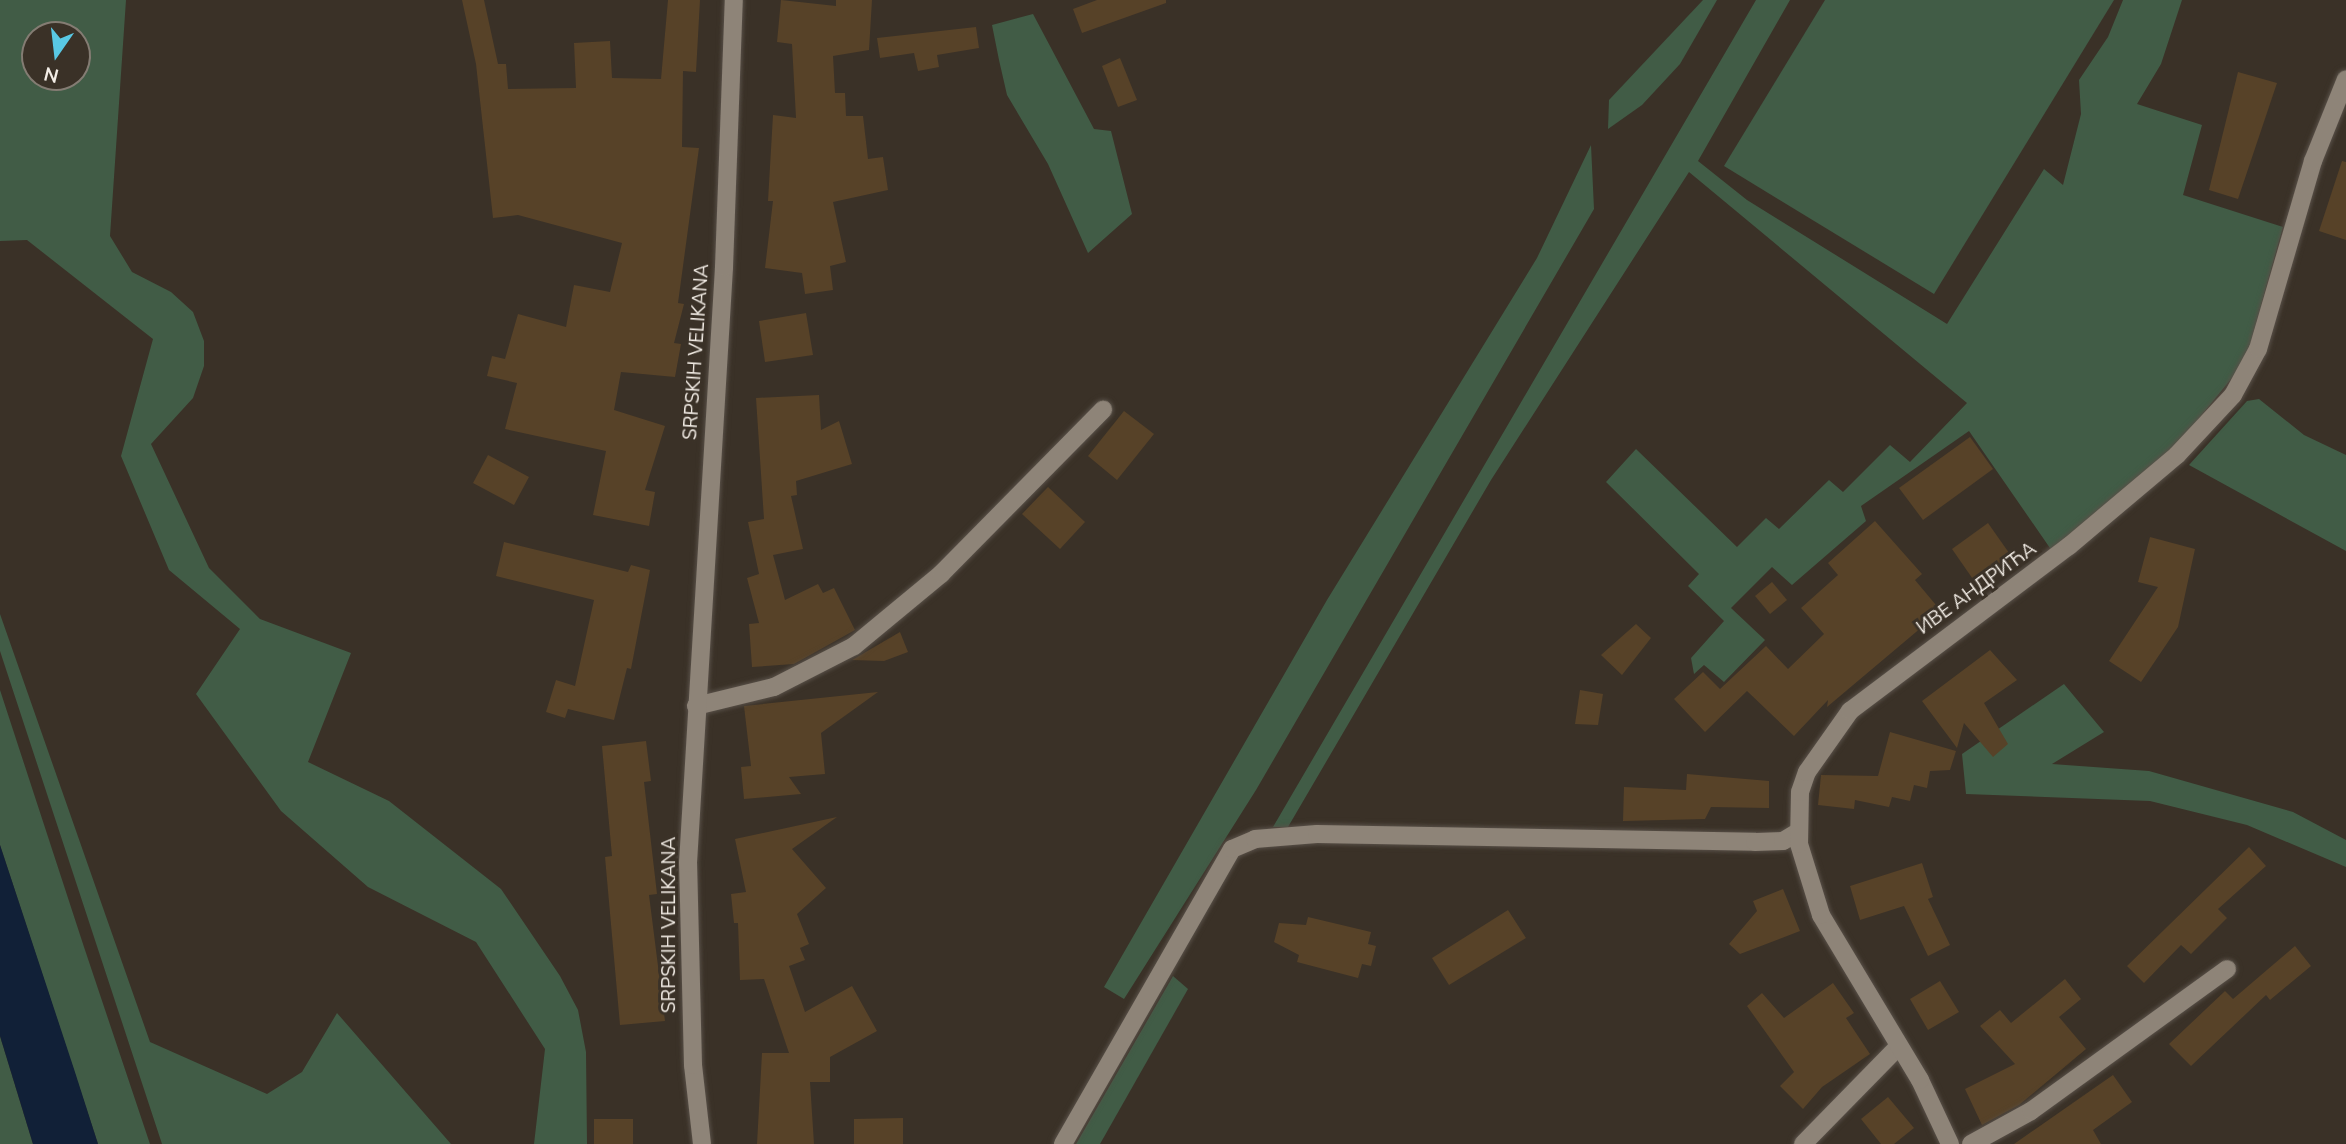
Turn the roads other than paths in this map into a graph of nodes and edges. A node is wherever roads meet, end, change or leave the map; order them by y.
1 (734, 0) edge
2 (2346, 79) edge
3 (1103, 410) dead end
4 (696, 706) junction
5 (1798, 832) junction
6 (2227, 969) dead end
7 (1898, 1047) junction
8 (702, 1144) edge
9 (1063, 1144) edge
10 (1803, 1144) edge
11 (1950, 1144) edge
12 (1971, 1144) edge

1 - 4 street, SRPSKIH VELIKANA
2 - 5 street, ИВЕ АНДРИЋА
3 - 4 street
4 - 8 street, SRPSKIH VELIKANA
5 - 7 street, ИВЕ АНДРИЋА
5 - 9 street
6 - 12 street
7 - 10 street
7 - 11 street, ИВЕ АНДРИЋА

